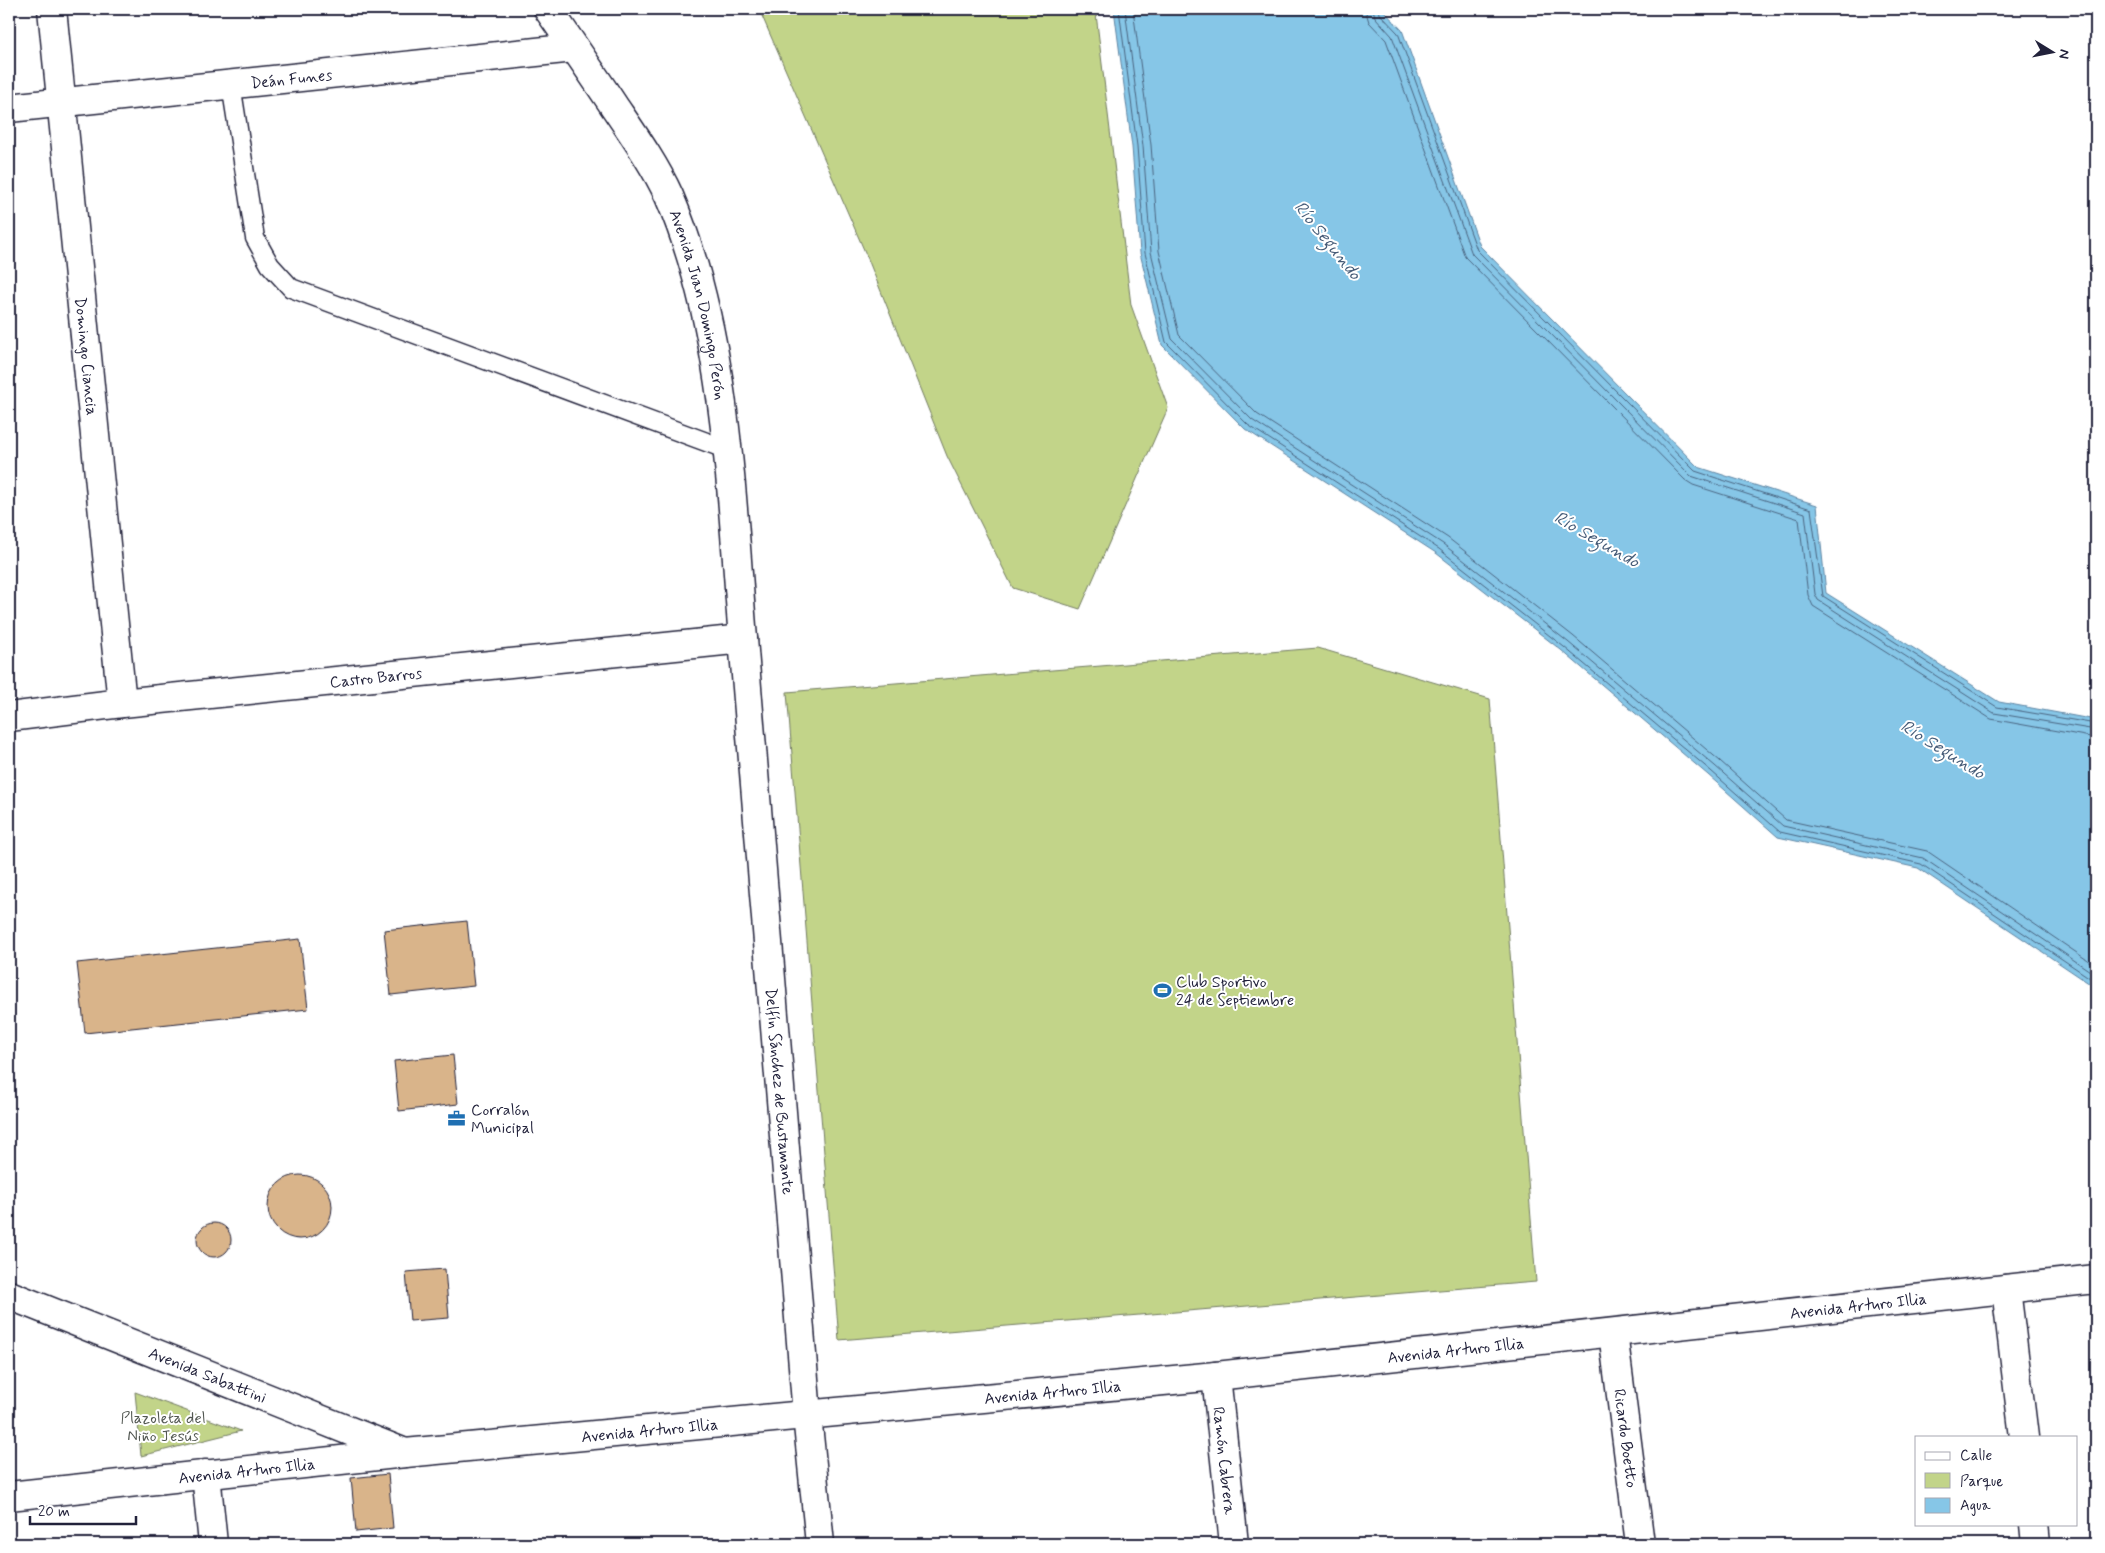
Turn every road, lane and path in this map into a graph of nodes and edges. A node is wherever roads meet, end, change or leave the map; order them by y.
1 (52, 9) edge
2 (548, 9) edge
3 (574, 48) junction
4 (231, 84) junction
5 (62, 103) junction
6 (9, 108) edge
7 (728, 450) junction
8 (743, 639) junction
9 (122, 703) junction
10 (9, 717) edge
11 (2096, 1279) edge
12 (2006, 1289) junction
13 (9, 1295) edge
14 (1613, 1333) junction
15 (1216, 1376) junction
16 (807, 1415) junction
17 (2024, 1436) edge
18 (405, 1453) junction
19 (206, 1474) junction
20 (9, 1496) edge
21 (2034, 1526) edge
22 (214, 1544) edge
23 (820, 1544) edge
24 (1234, 1544) edge
25 (1640, 1544) edge
26 (2036, 1544) edge

1 - 5 street, Domingo Ciancia
2 - 3 street, Avenida Juan Domingo Perón
3 - 4 street, Deán Funes
3 - 7 street, Avenida Juan Domingo Perón
4 - 5 street, Deán Funes
4 - 7 lane
5 - 6 street, Deán Funes
5 - 9 street, Domingo Ciancia
7 - 8 street, Avenida Juan Domingo Perón
8 - 9 street, Castro Barros
8 - 16 street, Delfín Sánchez de Bustamante
9 - 10 street, Castro Barros
11 - 12 street, Avenida Arturo Illia
12 - 14 street, Avenida Arturo Illia
12 - 17 street
13 - 18 street, Avenida Sabattini
14 - 15 street, Avenida Arturo Illia
14 - 25 street, Ricardo Boetto
15 - 16 street, Avenida Arturo Illia
15 - 24 street, Ramón Cabrera
16 - 18 street, Avenida Arturo Illia
16 - 23 street, Delfín Sánchez de Bustamante
18 - 19 street, Avenida Arturo Illia
19 - 20 street, Avenida Arturo Illia
19 - 22 street
21 - 26 street

